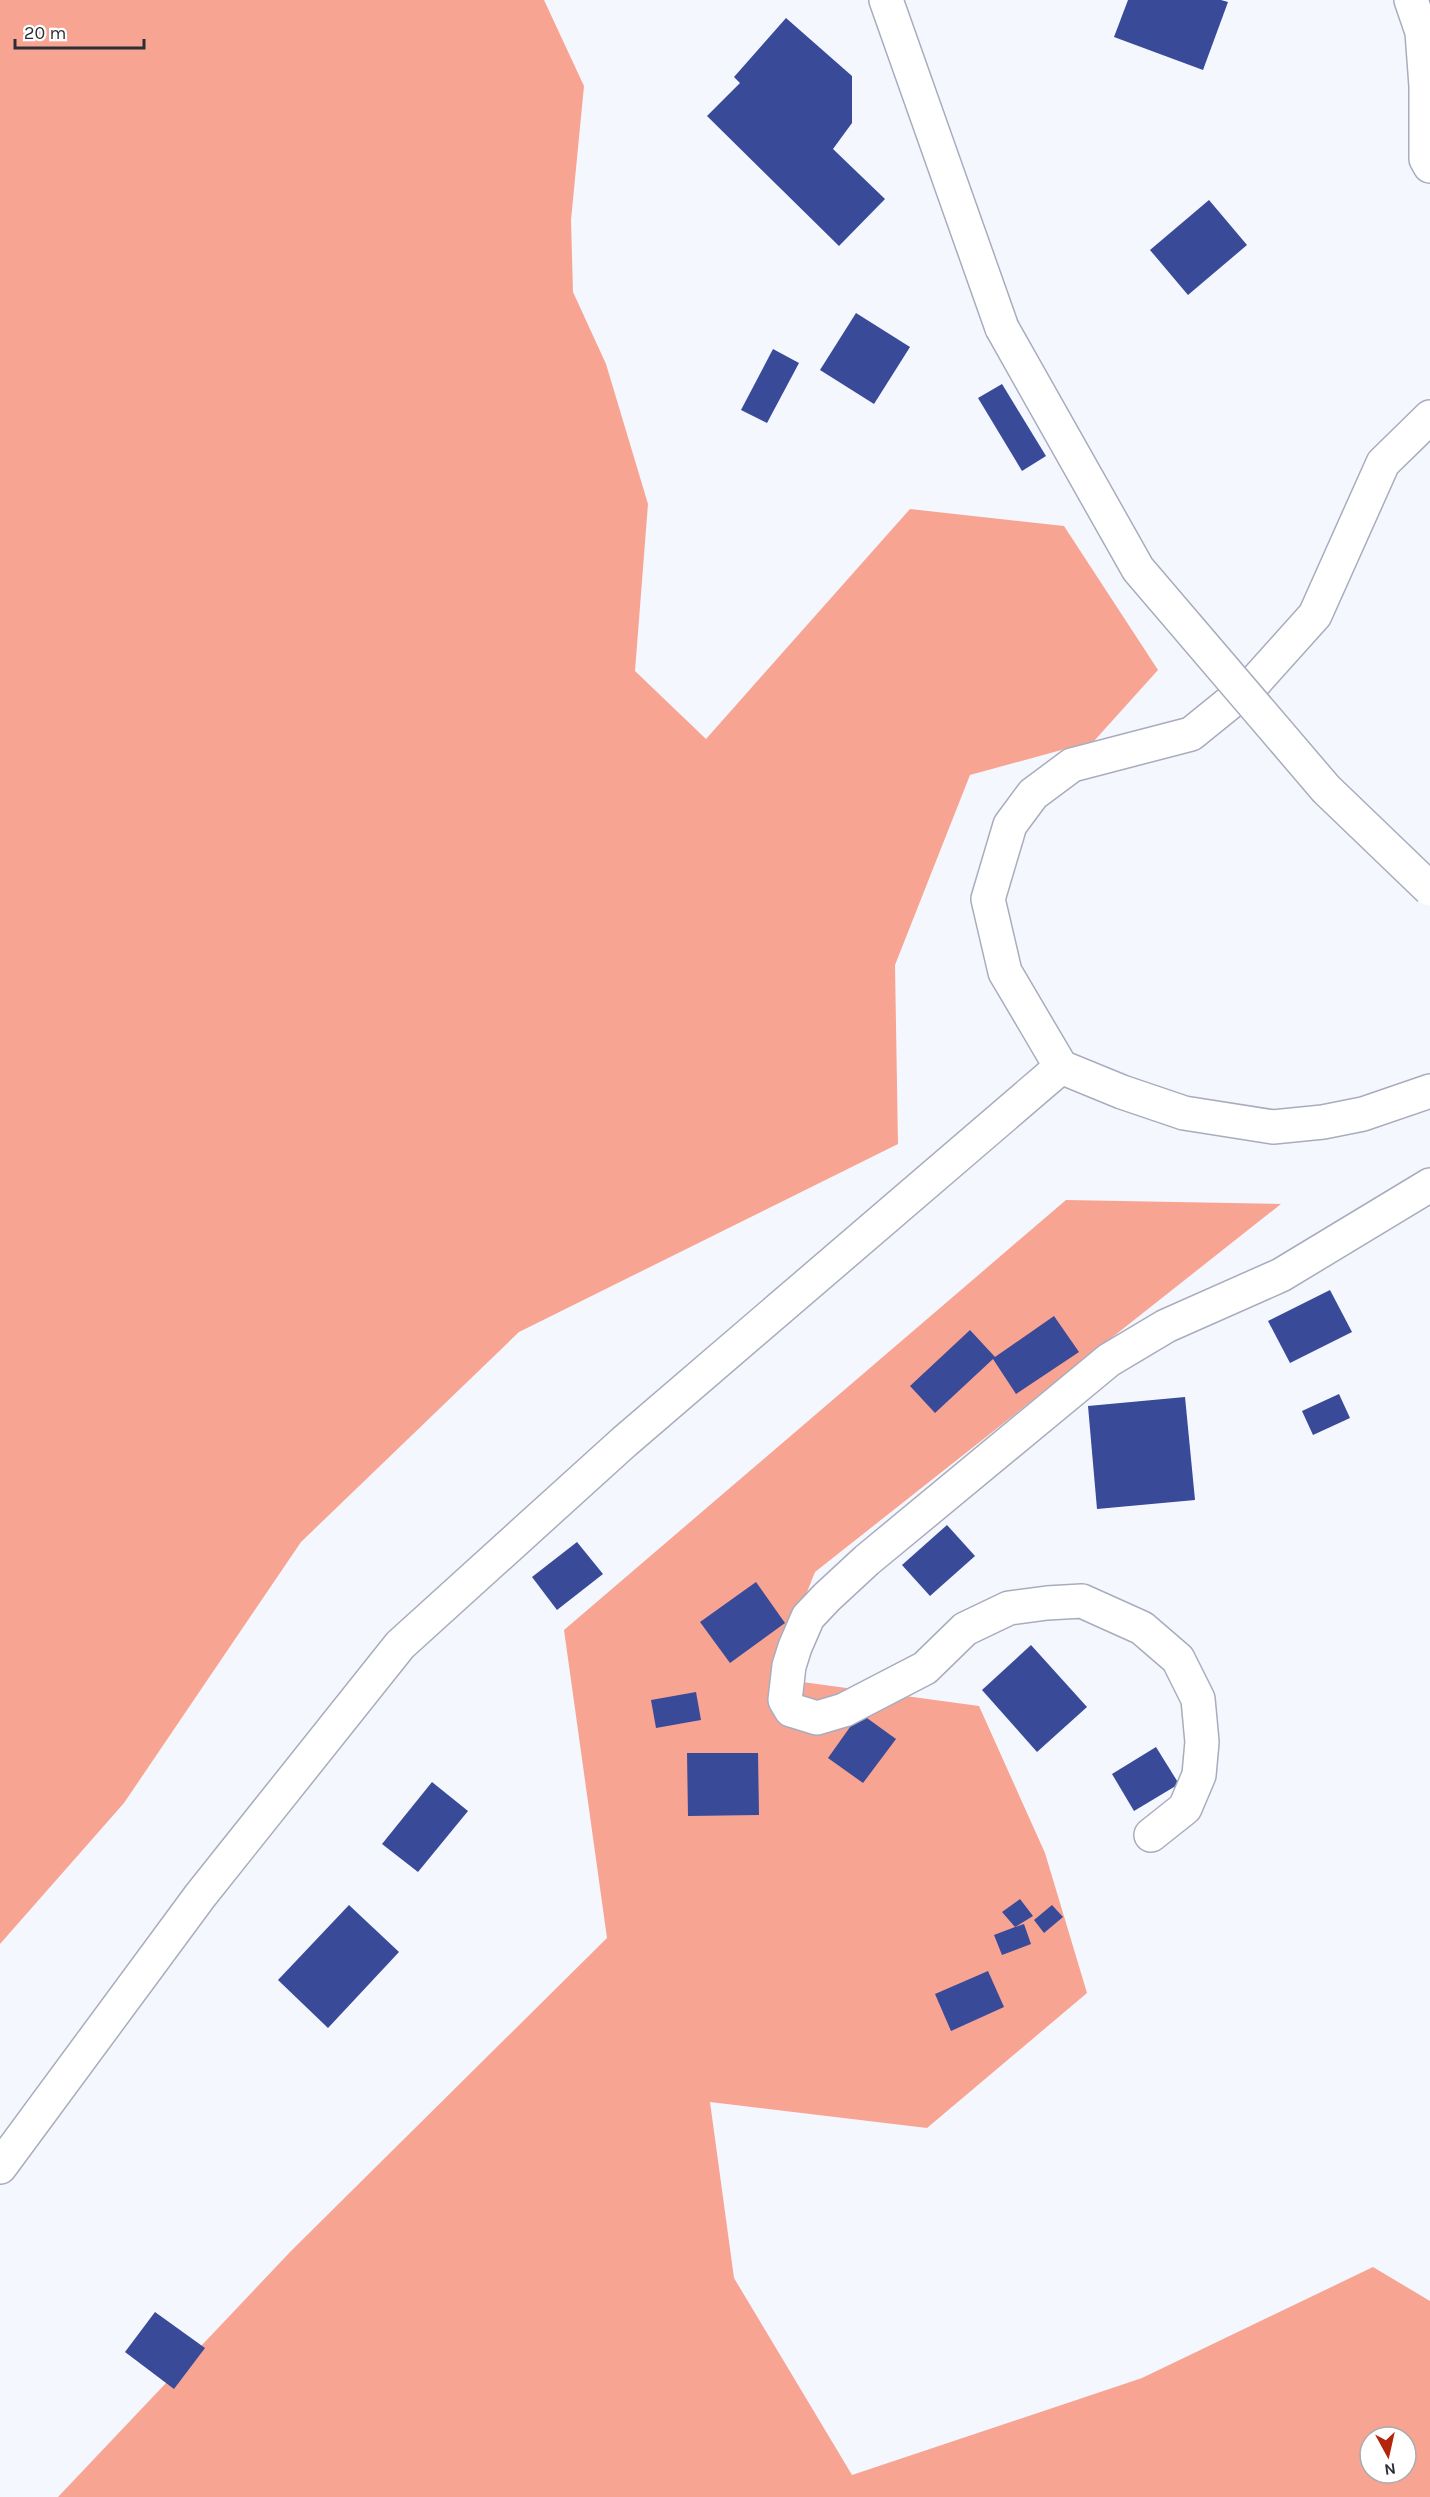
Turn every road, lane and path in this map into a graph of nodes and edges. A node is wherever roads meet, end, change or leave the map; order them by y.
1 (886, 0) edge
2 (1411, 0) edge
3 (1430, 166) edge
4 (1430, 417) edge
5 (1430, 889) edge
6 (1061, 1067) junction
7 (1430, 1091) edge
8 (1430, 1185) edge
9 (1151, 1835) dead end
10 (0, 2167) edge

1 - 5 street, bridge
2 - 3 street
4 - 6 street
6 - 7 street
6 - 10 street
8 - 9 street

